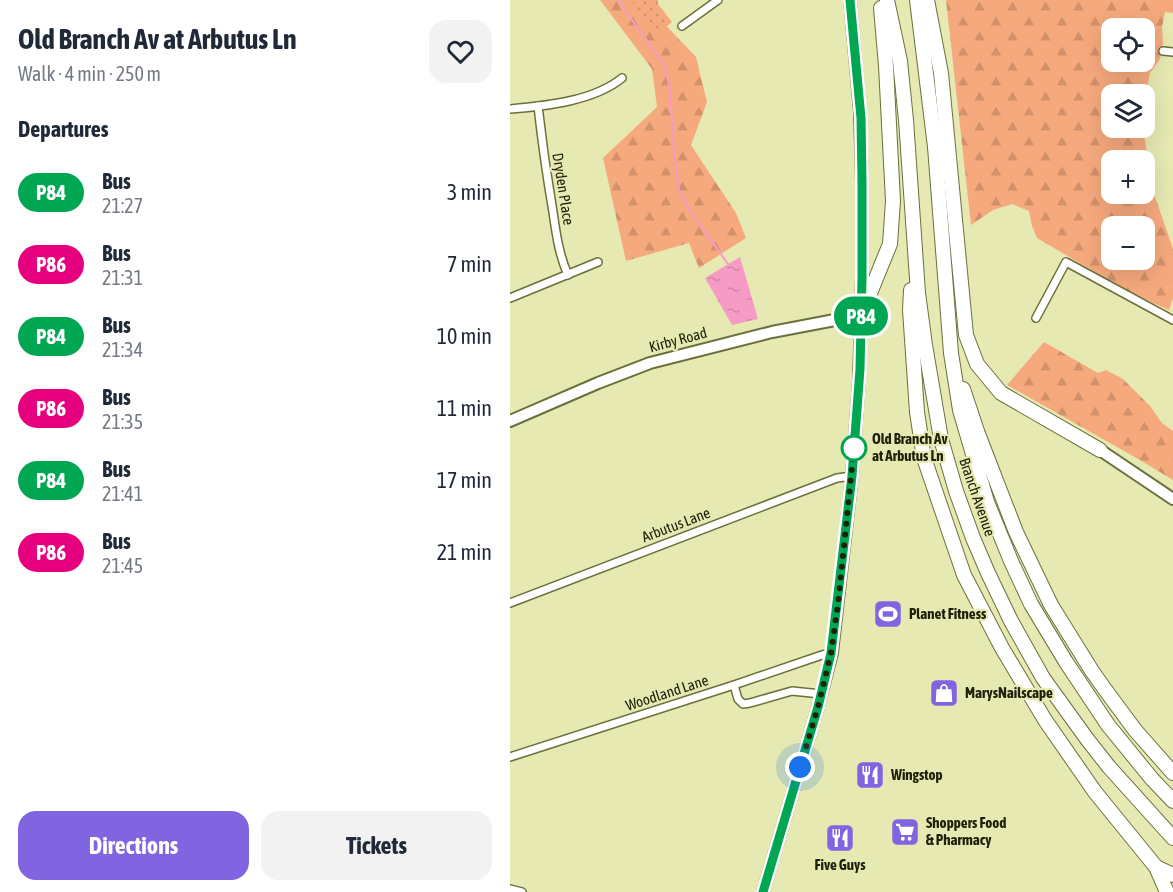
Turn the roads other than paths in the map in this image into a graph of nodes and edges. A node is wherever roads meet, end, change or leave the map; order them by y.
1 (718, 0) edge
2 (850, 0) edge
3 (880, 0) edge
4 (887, 0) edge
5 (917, 0) edge
6 (927, 0) edge
7 (682, 26) dead end
8 (1163, 51) dead end
9 (1173, 52) edge
10 (622, 78) dead end
11 (538, 106) junction
12 (510, 109) edge
13 (912, 213) junction
14 (598, 262) dead end
15 (568, 275) junction
16 (510, 298) edge
17 (861, 315) junction
18 (1035, 318) dead end
19 (1173, 320) edge
20 (951, 353) junction
21 (510, 421) edge
22 (1100, 450) joint
23 (852, 476) junction
24 (1173, 500) edge
25 (510, 603) edge
26 (831, 653) junction
27 (735, 685) junction
28 (821, 694) junction
29 (510, 757) edge
30 (1173, 773) edge
31 (1173, 801) edge
32 (1173, 838) edge
33 (1156, 867) junction
34 (1173, 875) edge
35 (510, 889) edge
36 (522, 892) edge
37 (763, 892) edge
38 (1167, 892) edge

1 - 7 street
2 - 17 main road
3 - 17 highway
4 - 13 highway, Branch Avenue
5 - 20 highway, Branch Avenue
6 - 22 highway
8 - 9 street
10 - 11 street
11 - 12 street
11 - 15 street, Dryden Place
13 - 32 highway, Branch Avenue
13 - 33 highway
14 - 15 street
15 - 16 street
17 - 21 main road, Kirby Road
17 - 23 main road
18 - 19 street
20 - 30 highway
20 - 31 highway, Branch Avenue
22 - 24 main road
23 - 25 street, Arbutus Lane
23 - 26 main road
26 - 27 street, Woodland Lane
26 - 28 main road
27 - 28 street
27 - 29 street, Woodland Lane
28 - 37 main road
33 - 34 highway
33 - 38 highway
35 - 36 street

